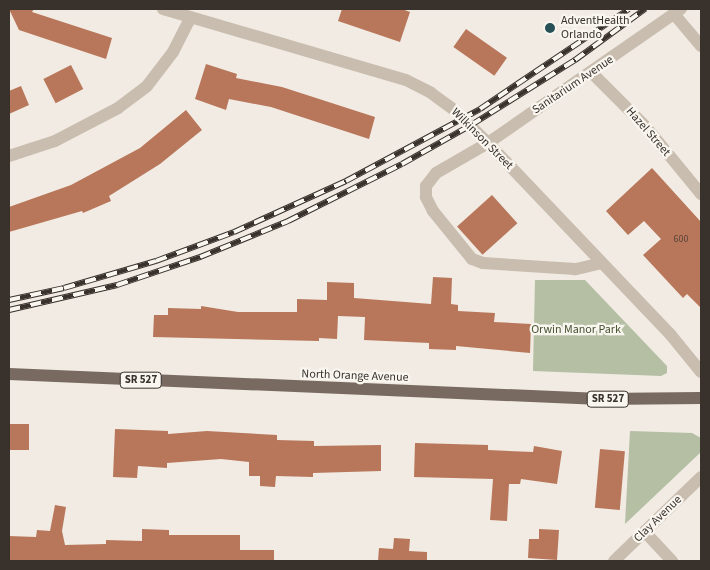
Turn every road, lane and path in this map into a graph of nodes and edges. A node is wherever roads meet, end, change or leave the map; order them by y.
1 (163, 9) edge
2 (677, 11) edge
3 (191, 17) junction
4 (701, 46) edge
5 (592, 73) junction
6 (488, 142) junction
7 (9, 156) edge
8 (701, 194) edge
9 (602, 263) junction
10 (701, 372) edge
11 (9, 374) edge
12 (701, 398) edge
13 (701, 477) edge
14 (645, 532) junction
15 (619, 560) edge
16 (672, 561) edge

1 - 3 street, Wilkinson Street
2 - 4 street
2 - 5 street, Sanitarium Avenue
3 - 6 street, Wilkinson Street
3 - 7 street
5 - 6 street, Sanitarium Avenue
5 - 8 street, Hazel Street
6 - 9 street, Wilkinson Street
6 - 9 street, Sanitarium Avenue
9 - 10 street, Wilkinson Street
11 - 12 main road, North Orange Avenue / SR 527
13 - 14 street, Clay Avenue
14 - 15 street, Clay Avenue
14 - 16 street

